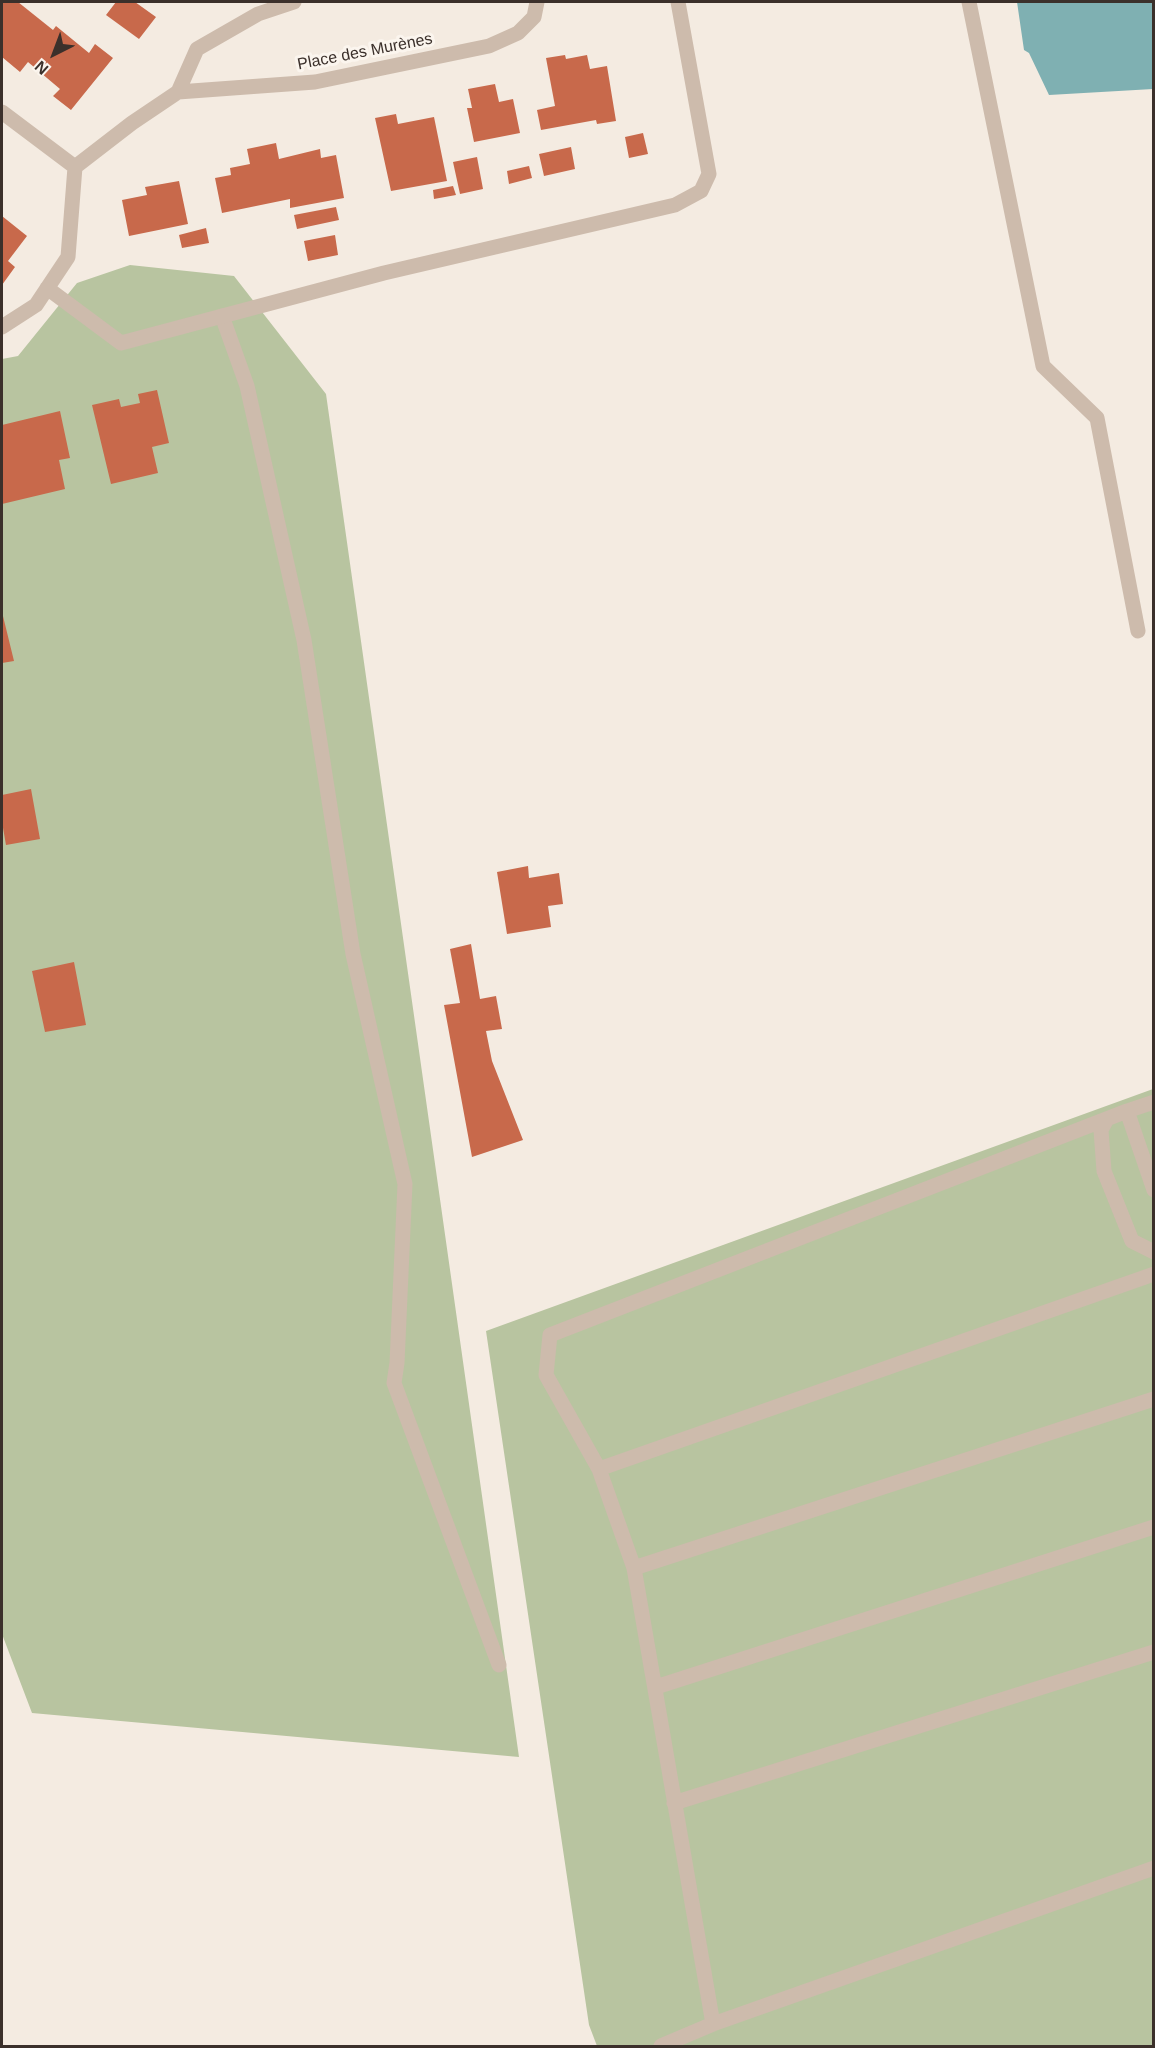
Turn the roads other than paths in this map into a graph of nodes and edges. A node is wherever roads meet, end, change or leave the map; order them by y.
1 (294, 2) edge
2 (537, 2) edge
3 (678, 2) edge
4 (969, 2) edge
5 (178, 92) junction
6 (2, 112) edge
7 (75, 167) junction
8 (47, 288) junction
9 (222, 316) junction
10 (2, 327) edge
11 (1138, 631) dead end
12 (1154, 1102) edge
13 (1127, 1111) junction
14 (1107, 1119) junction
15 (1154, 1190) edge
16 (1154, 1252) edge
17 (1154, 1274) edge
18 (1154, 1399) edge
19 (599, 1469) junction
20 (1154, 1527) edge
21 (634, 1568) junction
22 (1154, 1652) edge
23 (500, 1665) dead end
24 (656, 1687) junction
25 (674, 1803) junction
26 (1154, 1868) edge
27 (713, 2025) junction
28 (661, 2046) edge

1 - 5 street
2 - 5 street, Place des Murènes
3 - 9 street
4 - 11 street
5 - 7 street, Place des Murènes
6 - 7 street
7 - 8 street
8 - 9 street
8 - 10 street
9 - 23 street
12 - 13 street
13 - 14 street
13 - 15 street
14 - 16 street
14 - 19 street
17 - 19 street
18 - 21 street
19 - 21 street
20 - 24 street
21 - 24 street
22 - 25 street
24 - 25 street
25 - 27 street
26 - 27 street
27 - 28 street

